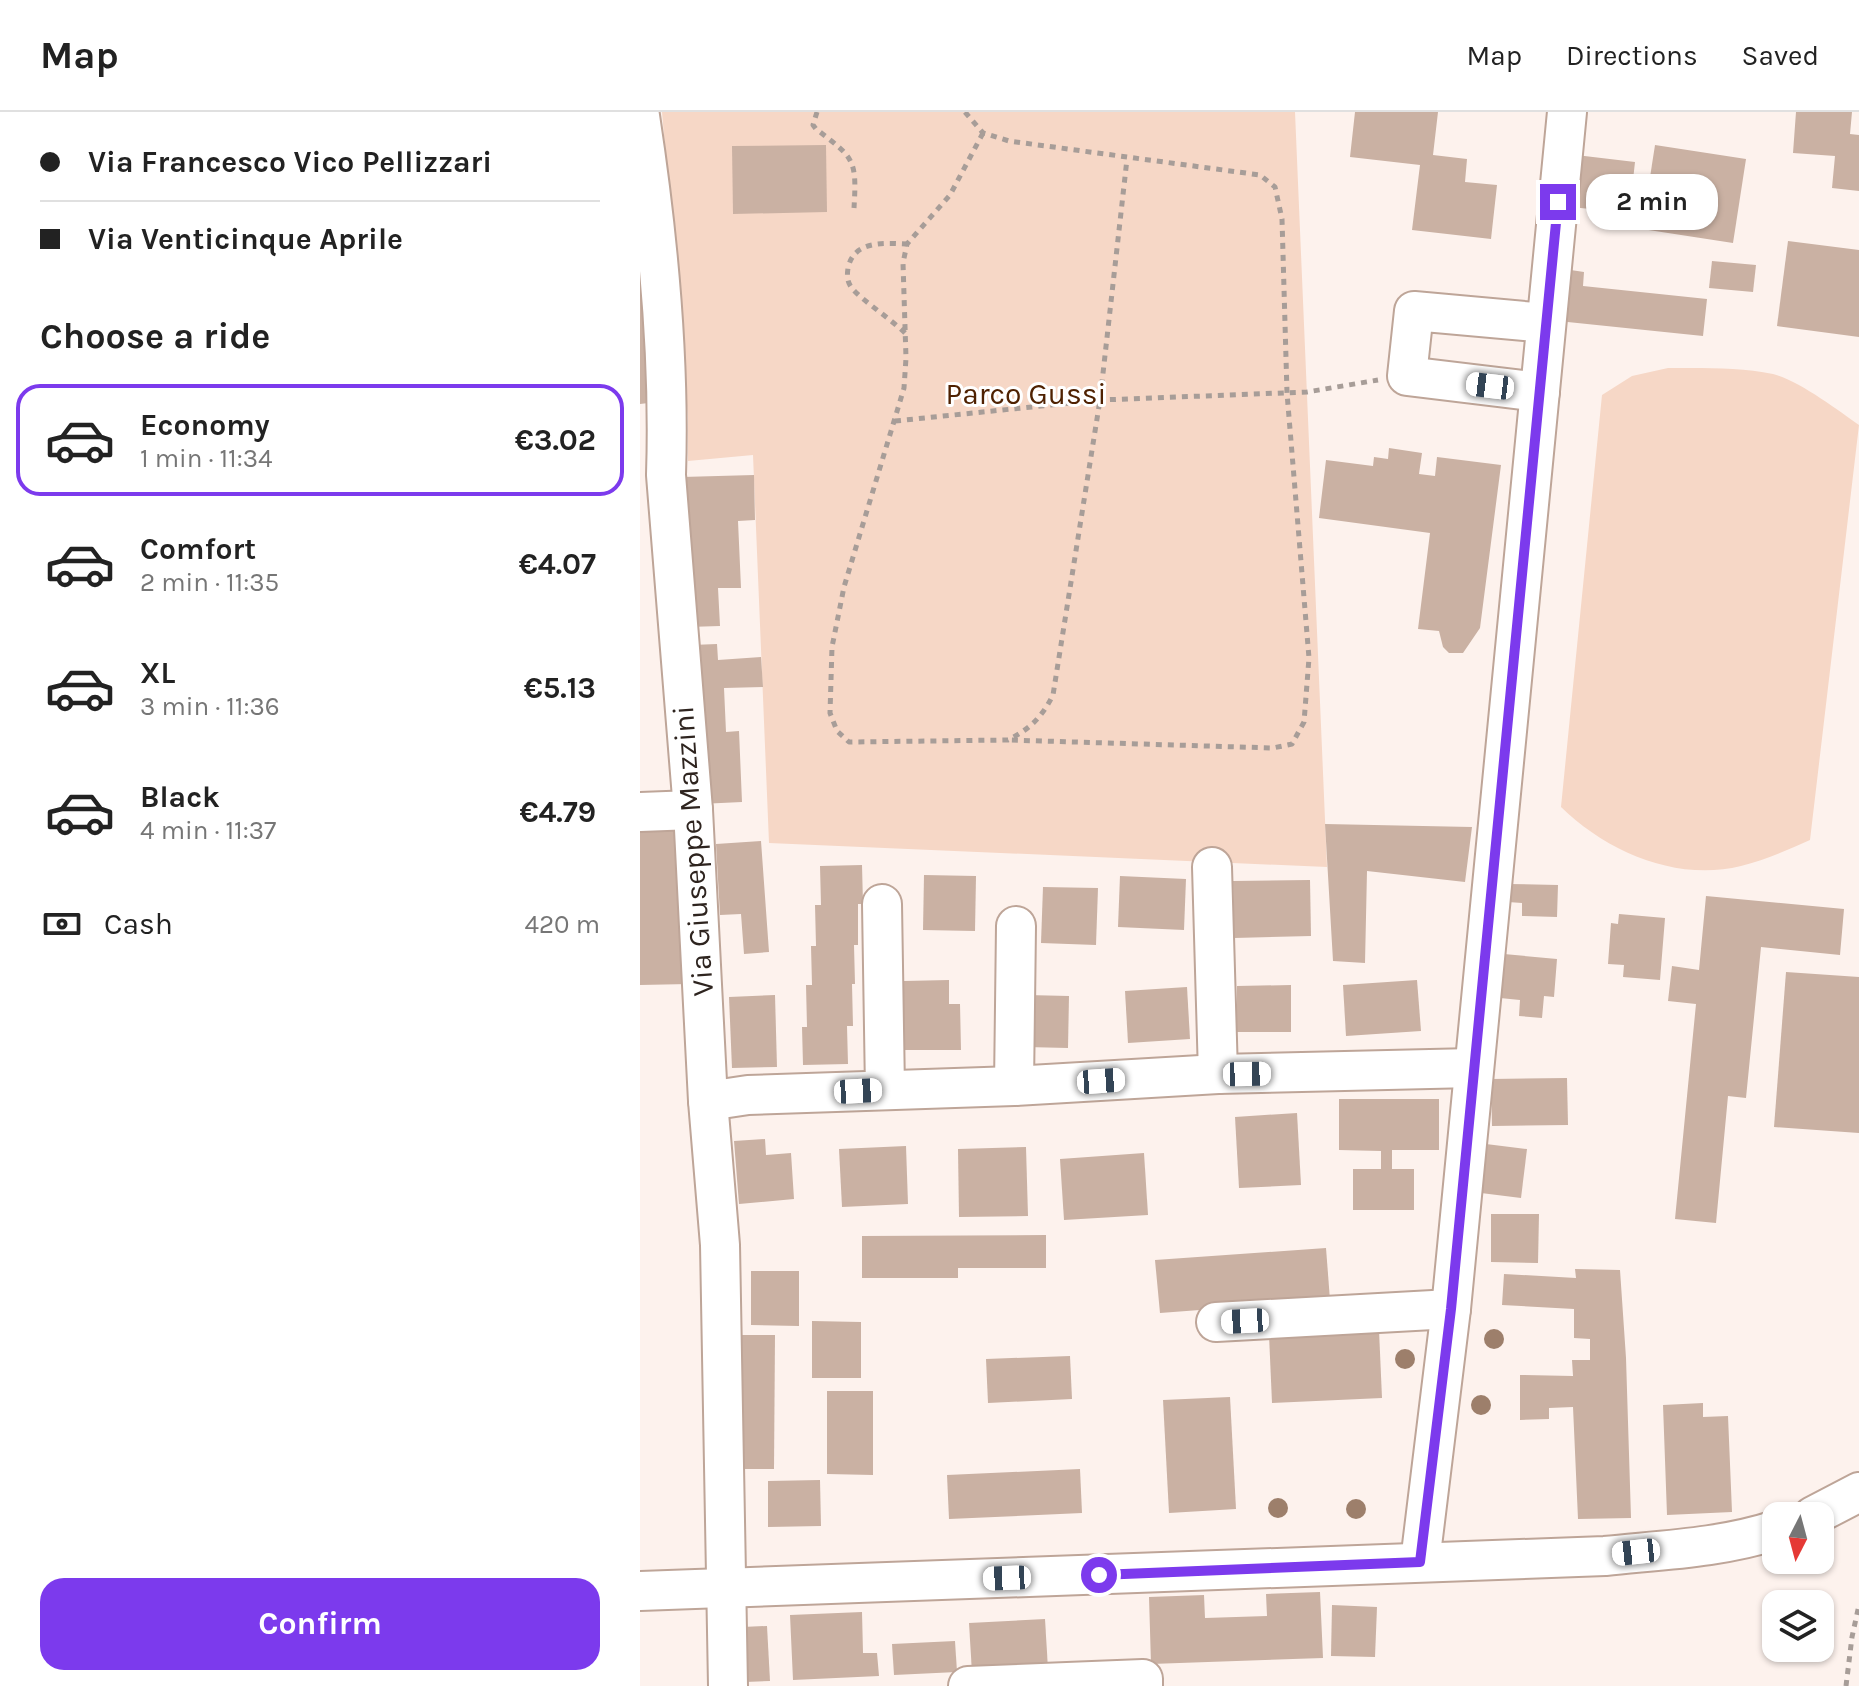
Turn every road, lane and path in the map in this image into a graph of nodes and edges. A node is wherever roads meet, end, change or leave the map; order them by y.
1 (817, 112) edge
2 (965, 112) edge
3 (1567, 112) edge
4 (640, 116) edge
5 (983, 133) junction
6 (1127, 159) junction
7 (854, 208) dead end
8 (907, 244) junction
9 (1546, 323) junction
10 (905, 334) junction
11 (1407, 376) junction
12 (1540, 392) junction
13 (1287, 393) junction
14 (1100, 400) junction
15 (895, 421) junction
16 (653, 475) edge
17 (1008, 740) junction
18 (693, 810) junction
19 (640, 812) edge
20 (1212, 867) dead end
21 (882, 904) dead end
22 (1016, 926) dead end
23 (1473, 1068) junction
24 (1218, 1074) junction
25 (1014, 1086) junction
26 (885, 1090) junction
27 (708, 1101) junction
28 (1451, 1309) junction
29 (1216, 1322) dead end
30 (1859, 1492) edge
31 (1834, 1505) edge
32 (1762, 1534) edge
33 (1420, 1562) junction
34 (726, 1588) junction
35 (640, 1591) edge
36 (1859, 1605) edge
37 (728, 1686) edge
38 (968, 1686) edge
39 (1143, 1686) edge
40 (1846, 1686) edge

1 - 7 path
2 - 5 path
3 - 9 street
4 - 16 street, Via Giuseppe Mazzini
5 - 6 path
5 - 8 path
6 - 13 path
6 - 14 path
8 - 10 path
8 - 10 path
9 - 11 street
9 - 12 street
10 - 15 path
11 - 12 street
11 - 13 path
12 - 23 street
13 - 14 path
13 - 17 path
14 - 15 path
14 - 17 path
15 - 17 path
16 - 18 street, Via Giuseppe Mazzini
18 - 19 street
18 - 27 street, Via Giuseppe Mazzini
20 - 24 street
21 - 26 street
22 - 25 street
23 - 24 street
23 - 28 street
24 - 25 street
25 - 26 street
26 - 27 street
27 - 34 street, Via Giuseppe Mazzini
28 - 29 street
28 - 33 street
30 - 31 street
32 - 33 street
33 - 34 street
34 - 35 street
34 - 37 street, Via Giuseppe Mazzini
36 - 40 path
38 - 39 street

